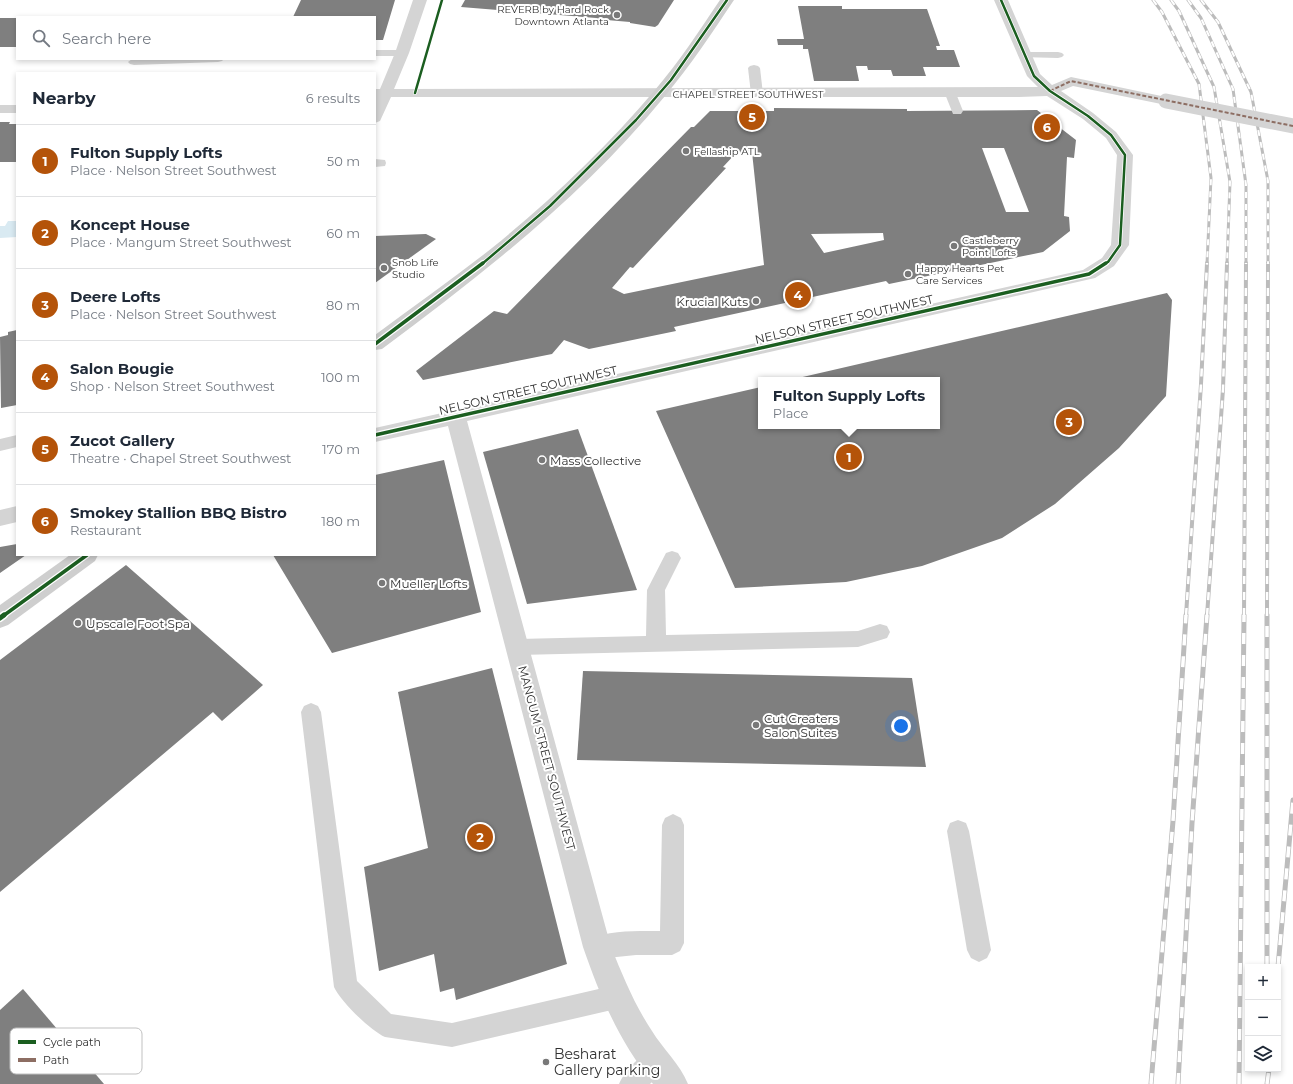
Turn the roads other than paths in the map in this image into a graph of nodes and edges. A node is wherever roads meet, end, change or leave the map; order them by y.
1 (420, 0) edge
2 (727, 0) edge
3 (1001, 0) edge
4 (376, 53) edge
5 (402, 53) junction
6 (1024, 54) junction
7 (1058, 55) dead end
8 (190, 60) edge
9 (134, 62) dead end
10 (754, 68) dead end
11 (1050, 91) junction
12 (380, 93) edge
13 (659, 94) junction
14 (757, 94) junction
15 (951, 94) junction
16 (0, 109) edge
17 (16, 109) edge
18 (957, 111) dead end
19 (376, 113) edge
20 (1293, 126) edge
21 (376, 343) edge
22 (456, 417) junction
23 (376, 435) edge
24 (16, 441) edge
25 (0, 445) edge
26 (16, 514) edge
27 (0, 518) edge
28 (86, 556) edge
29 (672, 558) dead end
30 (0, 618) edge
31 (880, 632) dead end
32 (656, 644) junction
33 (518, 647) junction
34 (311, 712) dead end
35 (673, 825) dead end
36 (958, 831) dead end
37 (597, 947) junction
38 (978, 950) dead end
39 (616, 997) junction
40 (654, 1062) junction
41 (632, 1084) edge
42 (673, 1084) edge

1 - 5 street
2 - 13 street
3 - 6 street, NELSON STREET SOUTHWEST
4 - 5 lane
5 - 12 street
6 - 7 lane
6 - 11 street, NELSON STREET SOUTHWEST
8 - 9 lane
10 - 14 lane
11 - 15 street, CHAPEL STREET SOUTHWEST
11 - 20 street, CHAPEL STREET SOUTHWEST, bridge
11 - 22 street, NELSON STREET SOUTHWEST
12 - 13 street, CHAPEL STREET SOUTHWEST
12 - 19 street
13 - 14 street, CHAPEL STREET SOUTHWEST
13 - 21 street
14 - 15 street, CHAPEL STREET SOUTHWEST
15 - 18 lane
16 - 17 street
22 - 23 street, NELSON STREET SOUTHWEST
22 - 33 street, MANGUM STREET SOUTHWEST
24 - 25 lane
26 - 27 street
28 - 30 street
29 - 32 lane
31 - 32 lane
32 - 33 lane
33 - 37 street, MANGUM STREET SOUTHWEST
34 - 39 lane
35 - 37 lane
36 - 38 lane
37 - 39 street, MANGUM STREET SOUTHWEST
39 - 40 street, MANGUM STREET SOUTHWEST
40 - 41 lane
40 - 42 street, MANGUM STREET SOUTHWEST

